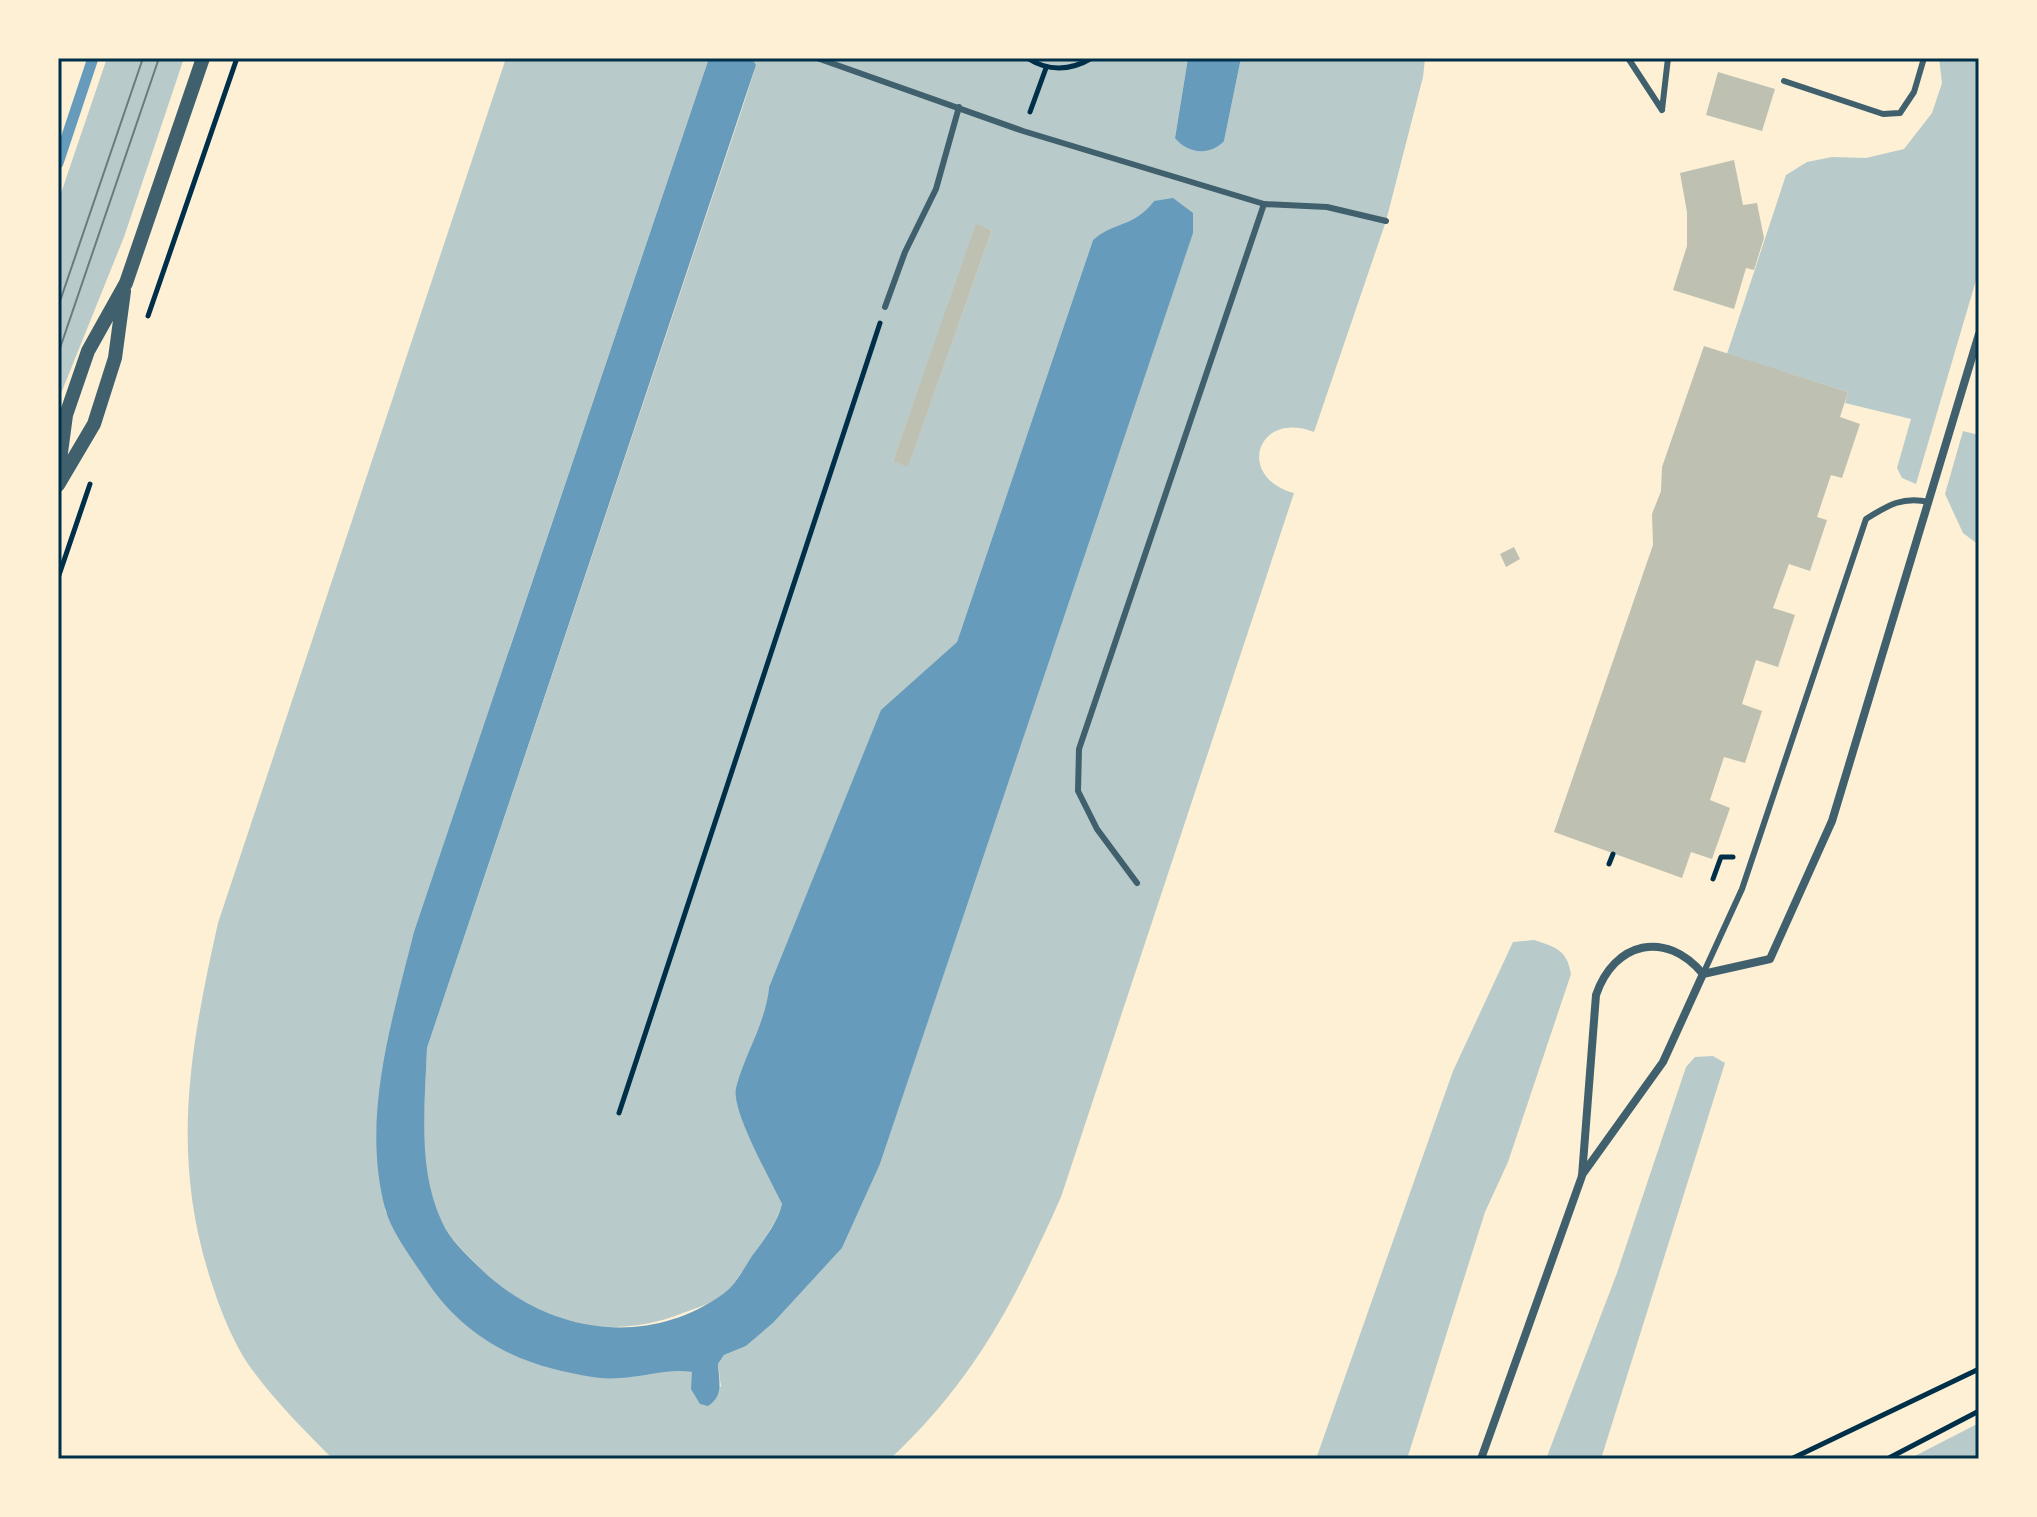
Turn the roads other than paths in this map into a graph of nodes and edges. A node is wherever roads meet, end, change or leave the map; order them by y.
1 (203, 58) edge
2 (817, 58) edge
3 (1628, 58) edge
4 (1668, 58) edge
5 (1924, 58) edge
6 (1784, 81) dead end
7 (959, 107) junction
8 (1264, 204) junction
9 (1386, 221) dead end
10 (126, 283) junction
11 (885, 307) road end
12 (1979, 334) edge
13 (58, 475) edge
14 (58, 485) edge
15 (1930, 502) junction
16 (1137, 883) dead end
17 (1703, 974) junction
18 (1582, 1176) junction
19 (1481, 1459) edge

1 - 10 street
2 - 7 lane
3 - 4 lane
5 - 6 lane
7 - 8 lane
7 - 11 lane
8 - 9 lane
8 - 16 lane
10 - 13 street
10 - 14 street
12 - 15 street
15 - 17 lane
15 - 17 street
17 - 18 street
17 - 18 street
18 - 19 street

